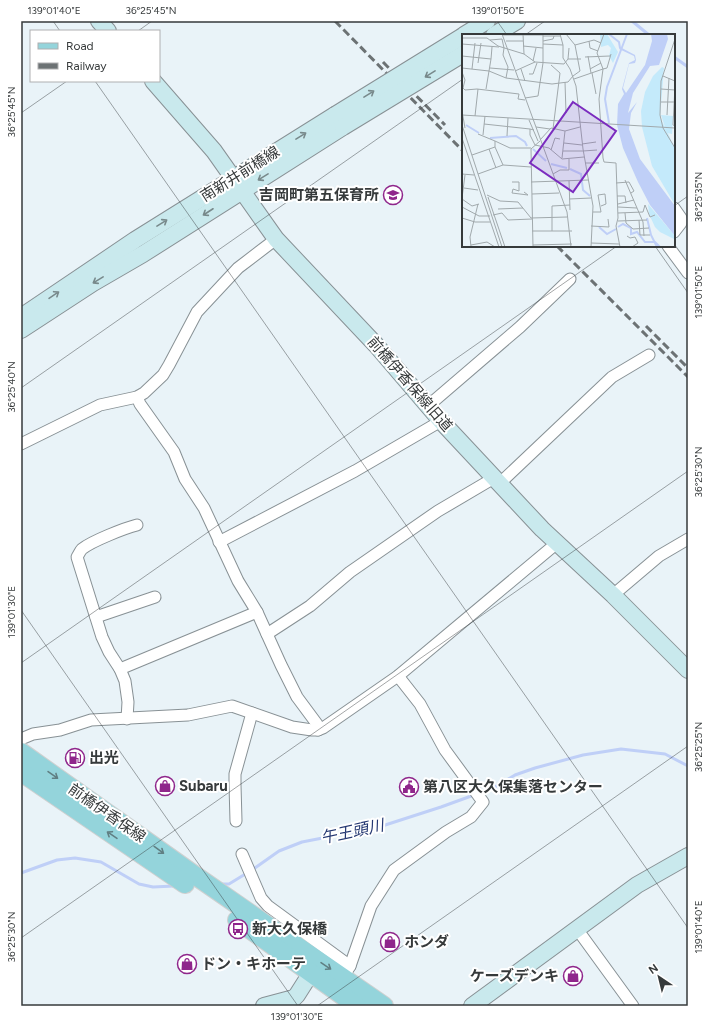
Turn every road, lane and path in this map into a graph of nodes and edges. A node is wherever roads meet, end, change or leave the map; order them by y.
1 (99, 21) edge
2 (484, 23) edge
3 (515, 25) edge
4 (107, 30) edge
5 (466, 34) edge
6 (496, 34) edge
7 (462, 36) edge
8 (462, 55) edge
9 (154, 82) edge
10 (339, 121) junction
11 (237, 185) junction
12 (675, 209) edge
13 (685, 224) edge
14 (675, 231) edge
15 (276, 239) junction
16 (669, 247) edge
17 (688, 273) edge
18 (570, 279) dead end
19 (21, 317) edge
20 (21, 330) edge
21 (649, 355) dead end
22 (137, 397) junction
23 (428, 406) junction
24 (441, 421) junction
25 (21, 444) edge
26 (497, 481) junction
27 (137, 525) dead end
28 (688, 539) edge
29 (219, 542) junction
30 (557, 543) junction
31 (613, 595) junction
32 (155, 597) dead end
33 (257, 612) junction
34 (96, 617) junction
35 (267, 634) junction
36 (120, 669) junction
37 (688, 670) edge
38 (398, 676) junction
39 (252, 713) junction
40 (127, 719) junction
41 (318, 730) junction
42 (21, 739) edge
43 (21, 752) edge
44 (21, 772) edge
45 (236, 821) dead end
46 (242, 854) dead end
47 (688, 856) edge
48 (216, 898) junction
49 (577, 929) junction
50 (347, 972) junction
51 (312, 973) junction
52 (264, 1006) edge
53 (357, 1006) edge
54 (384, 1006) edge
55 (472, 1006) edge
56 (633, 1006) edge

1 - 4 street
2 - 5 street, 南新井前橋線
3 - 6 street
10 -> 7 street, 南新井前橋線, bridge
8 -> 10 street, 南新井前橋線, bridge
9 - 11 street, 前橋伊香保線旧道
10 - 11 street, 南新井前橋線
11 - 15 street, 前橋伊香保線旧道
19 -> 11 street, 南新井前橋線
11 -> 20 street, 南新井前橋線
12 - 13 street
13 - 14 street
15 - 22 street
15 - 23 street, 前橋伊香保線旧道
16 - 17 street
18 - 23 street
21 - 26 street
22 - 25 street
22 - 29 street
23 - 24 street, 前橋伊香保線旧道
24 - 26 street, 前橋伊香保線旧道
24 - 29 street
26 - 30 street, 前橋伊香保線旧道
26 - 35 street
27 - 34 street
28 - 31 street
29 - 33 street
30 - 31 street, 前橋伊香保線旧道
30 - 38 street
31 - 37 street, 前橋伊香保線旧道
32 - 34 street
33 - 35 street
33 - 36 street
34 - 36 street
35 - 41 street
36 - 40 street
38 - 41 street
38 - 50 street
39 - 40 street
39 - 41 street
39 - 45 street
40 - 42 street
43 -> 48 main road, 前橋伊香保線
48 -> 44 main road, 前橋伊香保線
46 - 50 street
47 - 49 street
48 -> 50 main road
48 - 51 main road
49 - 55 street
49 - 56 street
50 - 54 main road
51 - 52 street
51 - 53 main road

